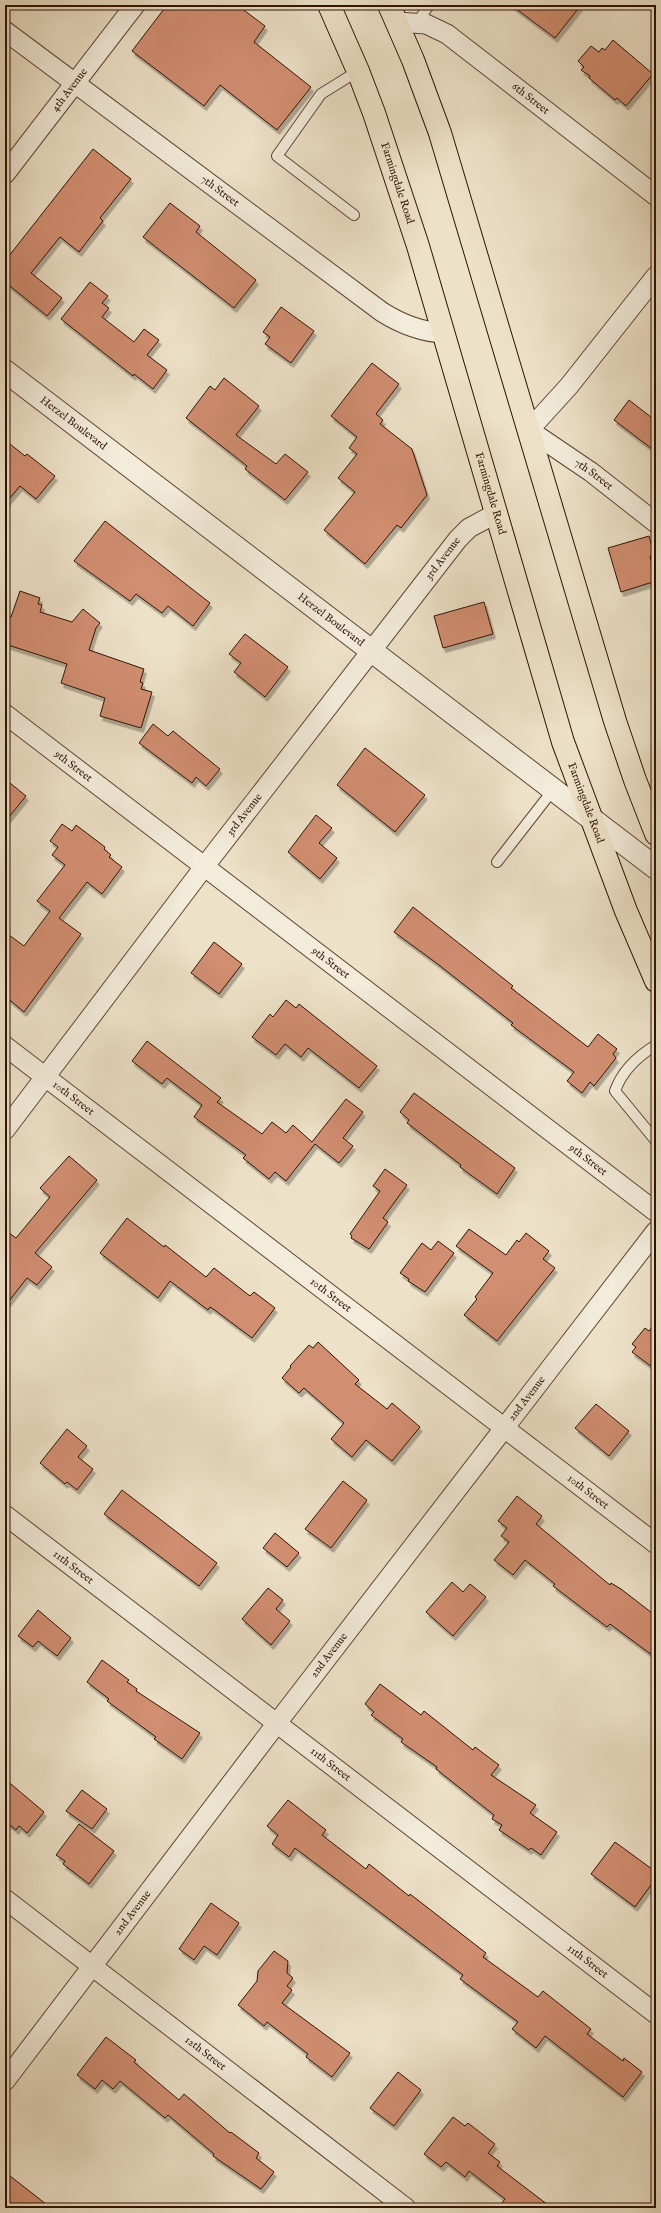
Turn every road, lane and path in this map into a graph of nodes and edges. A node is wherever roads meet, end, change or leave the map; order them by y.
1 (135, 5) edge
2 (329, 5) edge
3 (429, 5) edge
4 (401, 17) edge
5 (5, 31) edge
6 (358, 71) junction
7 (73, 84) junction
8 (5, 174) edge
9 (656, 196) edge
10 (354, 215) dead end
11 (656, 276) edge
12 (444, 333) junction
13 (5, 371) edge
14 (529, 430) junction
15 (497, 513) junction
16 (656, 523) edge
17 (370, 650) junction
18 (5, 714) edge
19 (553, 790) junction
20 (593, 820) junction
21 (656, 834) edge
22 (497, 862) dead end
23 (204, 866) junction
24 (656, 868) edge
25 (656, 981) edge
26 (656, 1045) edge
27 (5, 1046) edge
28 (46, 1077) junction
29 (5, 1130) edge
30 (656, 1141) edge
31 (656, 1212) edge
32 (656, 1231) edge
33 (504, 1429) junction
34 (5, 1515) edge
35 (656, 1544) edge
36 (277, 1723) junction
37 (5, 1899) edge
38 (93, 1966) junction
39 (656, 2014) edge
40 (5, 2081) edge
41 (406, 2208) edge

1 - 7 street, 4th Avenue
2 - 6 main road, Farmingdale Road
3 - 4 lane
4 - 9 street, 6th Street
4 - 14 main road
5 - 7 street, 7th Street
6 - 10 lane
6 - 12 main road, Farmingdale Road
7 - 8 street, 4th Avenue
7 - 12 street, 7th Street
11 - 14 street
12 - 15 main road, Farmingdale Road
13 - 17 street, Herzel Boulevard
14 - 16 street, 7th Street
14 - 21 main road
15 - 17 street, 3rd Avenue
15 - 20 main road, Farmingdale Road
17 - 19 street, Herzel Boulevard
17 - 23 street, 3rd Avenue
18 - 23 street, 9th Street
19 - 20 street, Herzel Boulevard
19 - 22 lane
20 - 24 street, Herzel Boulevard
20 - 25 main road, Farmingdale Road
23 - 28 street, 3rd Avenue
23 - 31 street, 9th Street
26 - 30 lane
27 - 28 street, 10th Street
28 - 29 street, 3rd Avenue
28 - 33 street, 10th Street
32 - 33 street, 2nd Avenue
33 - 35 street, 10th Street
33 - 36 street, 2nd Avenue
34 - 36 street, 11th Street
36 - 38 street, 2nd Avenue
36 - 39 street, 11th Street
37 - 38 street, 12th Street
38 - 40 street, 2nd Avenue
38 - 41 street, 12th Street

